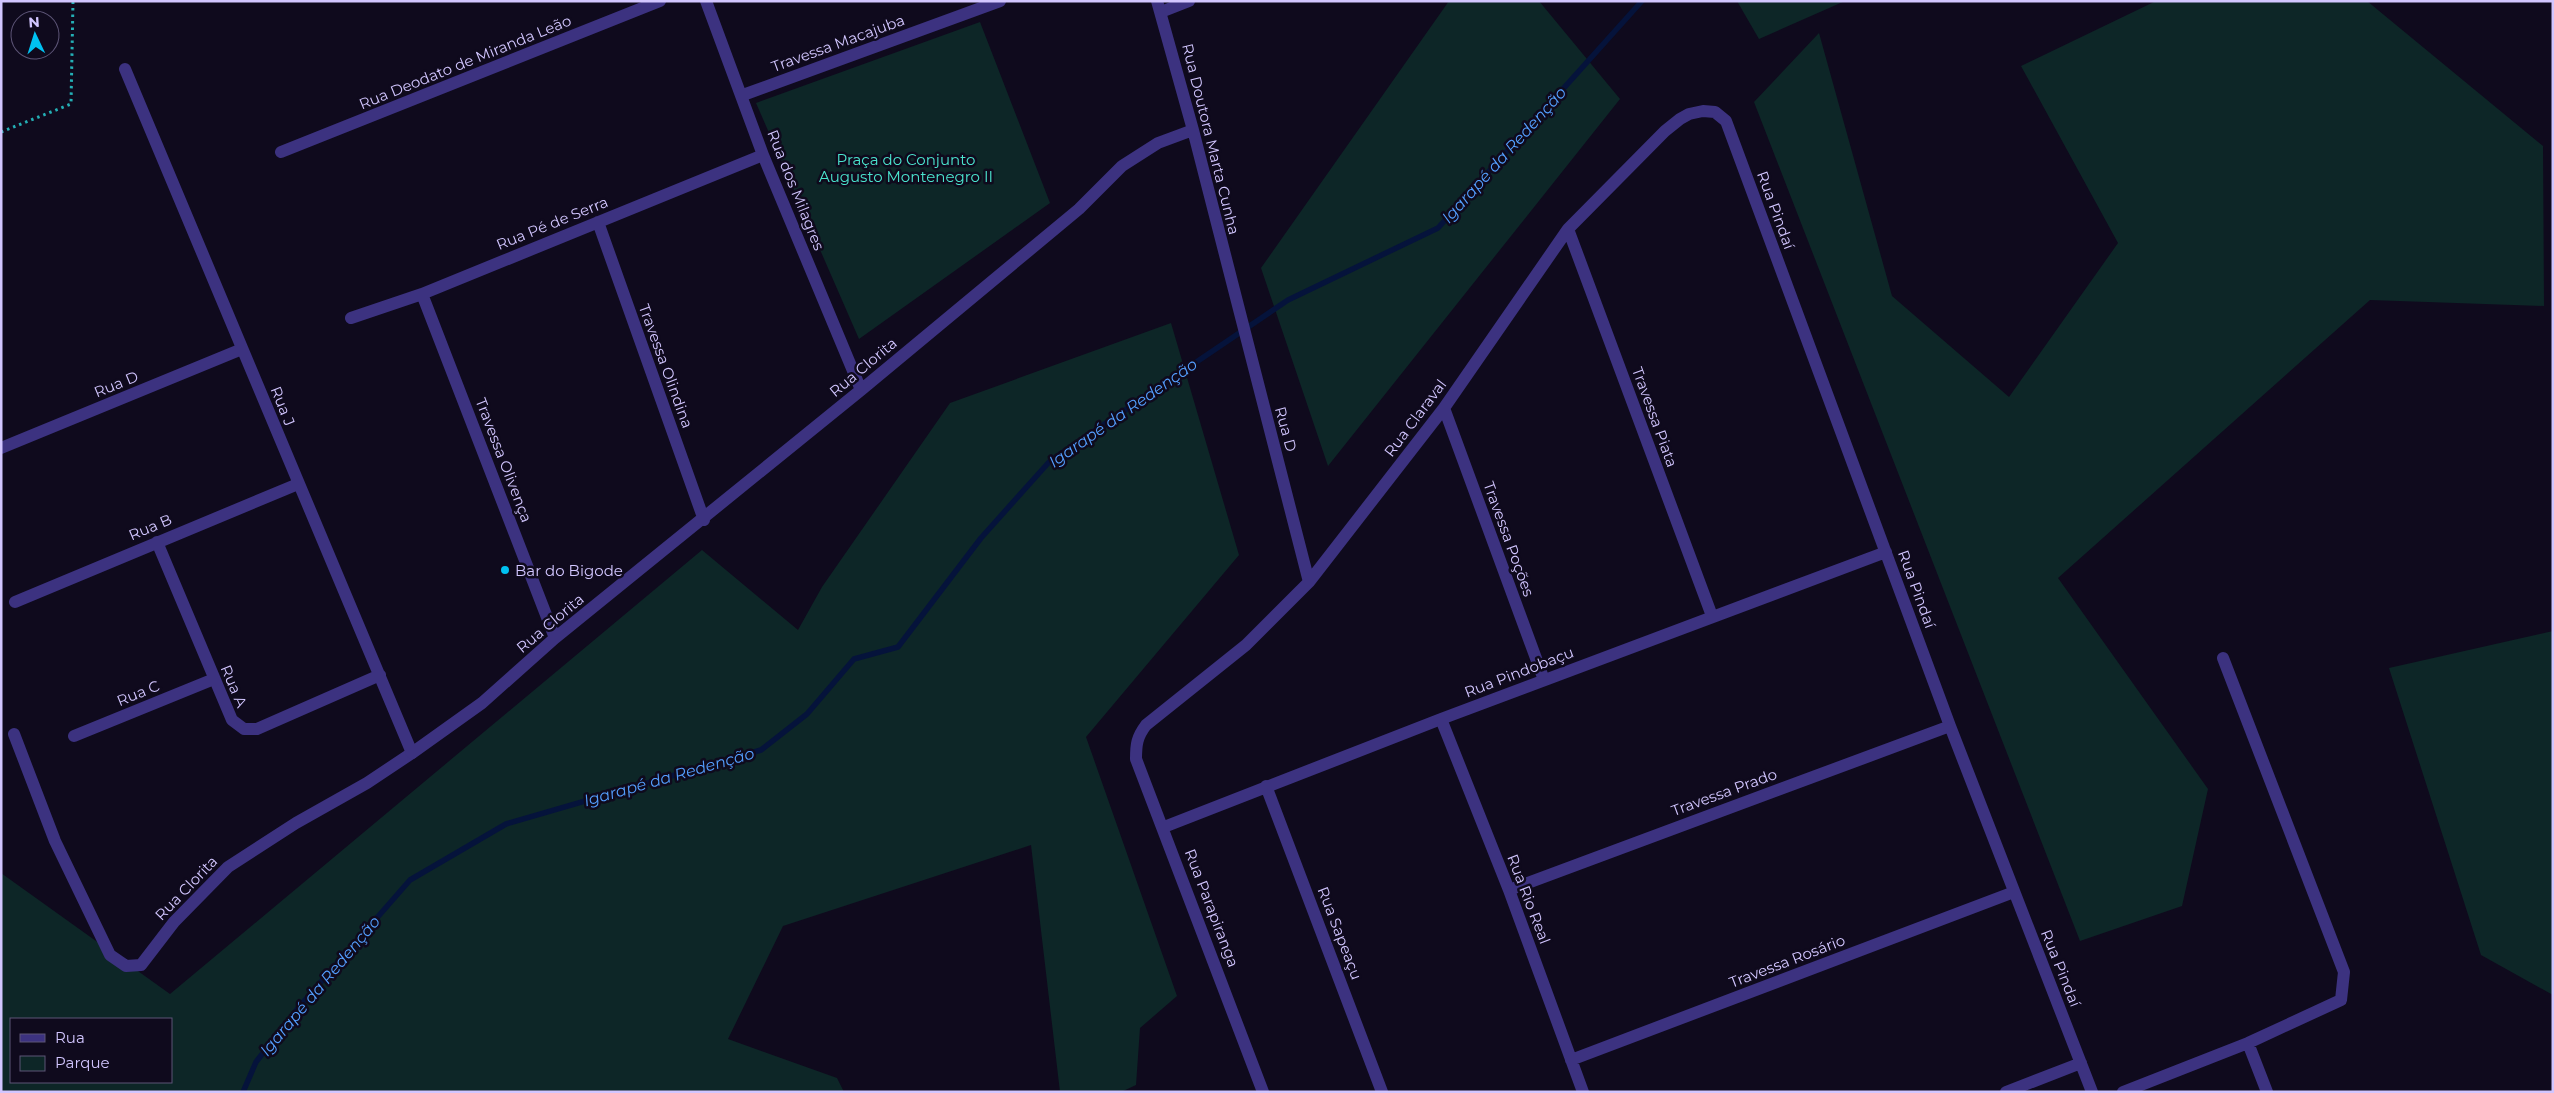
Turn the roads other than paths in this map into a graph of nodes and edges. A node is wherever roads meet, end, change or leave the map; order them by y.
1 (660, 1) edge
2 (706, 1) edge
3 (1000, 1) edge
4 (1189, 1) edge
5 (1159, 6) edge
6 (126, 69) dead end
7 (743, 95) junction
8 (1703, 111) joint
9 (1193, 130) junction
10 (281, 152) dead end
11 (763, 155) junction
12 (598, 222) junction
13 (1568, 229) junction
14 (1231, 285) joint
15 (422, 294) junction
16 (351, 318) dead end
17 (242, 349) junction
18 (861, 390) junction
19 (1444, 408) junction
20 (1, 448) edge
21 (298, 484) junction
22 (704, 520) junction
23 (156, 542) junction
24 (1886, 552) junction
25 (1309, 582) junction
26 (15, 602) dead end
27 (1712, 616) junction
28 (555, 638) junction
29 (2223, 658) dead end
30 (380, 675) junction
31 (214, 679) junction
32 (1544, 680) junction
33 (1441, 719) junction
34 (1950, 726) junction
35 (14, 734) dead end
36 (74, 736) dead end
37 (1138, 736) joint
38 (412, 753) junction
39 (1266, 786) junction
40 (1164, 827) junction
41 (1509, 890) junction
42 (2014, 892) junction
43 (2248, 1043) junction
44 (1571, 1060) junction
45 (2081, 1063) junction
46 (1263, 1092) edge
47 (1382, 1092) edge
48 (1583, 1092) edge
49 (2006, 1092) edge
50 (2092, 1092) edge
51 (2122, 1092) edge
52 (2267, 1092) edge

1 - 10 street, Rua Deodato de Miranda Leão
2 - 7 street, Rua dos Milagres
3 - 7 street, Travessa Macajuba
4 - 5 street
5 - 9 street, Rua Doutora Marta Cunha
6 - 17 street, Rua J
7 - 11 street, Rua dos Milagres
8 - 13 street, Rua Claraval
8 - 24 street, Rua Pindaí
9 - 14 street, Rua Doutora Marta Cunha
9 - 18 street, Rua Clorita
11 - 12 street, Rua Pé de Serra
11 - 18 street, Rua dos Milagres
12 - 15 street, Rua Pé de Serra
12 - 22 street, Travessa Olindina
13 - 19 street, Rua Claraval
13 - 27 street, Travessa Piata
14 - 25 street, Rua D
15 - 16 street, Rua Pé de Serra
15 - 28 street, Travessa Olivença
17 - 20 street, Rua D
17 - 21 street, Rua J
18 - 22 street, Rua Clorita
19 - 25 street, Rua Claraval
19 - 32 street, Travessa Poções
21 - 23 street, Rua B
21 - 30 street, Rua J
22 - 28 street, Rua Clorita
23 - 26 street, Rua B
23 - 31 street, Rua A
24 - 27 street, Rua Pindobaçu
24 - 34 street, Rua Pindaí
25 - 37 street, Rua Claraval
27 - 32 street, Rua Pindobaçu
28 - 38 street, Rua Clorita
29 - 43 street
30 - 31 street, Rua A
30 - 38 street, Rua J
31 - 36 street, Rua C
32 - 33 street, Rua Pindobaçu
33 - 39 street, Rua Pindobaçu
33 - 41 street, Rua Rio Real
34 - 41 street, Travessa Prado
34 - 42 street, Rua Pindaí
35 - 38 street, Rua Clorita
37 - 40 street, Rua Parapiranga
39 - 40 street, Rua Pindobaçu
39 - 47 street, Rua Sapeaçu
40 - 46 street, Rua Parapiranga
41 - 44 street, Rua Rio Real
42 - 44 street, Travessa Rosário
42 - 45 street, Rua Pindaí
43 - 51 street
43 - 52 street
44 - 48 street, Rua Rio Real
45 - 49 street
45 - 50 street, Rua Pindaí

